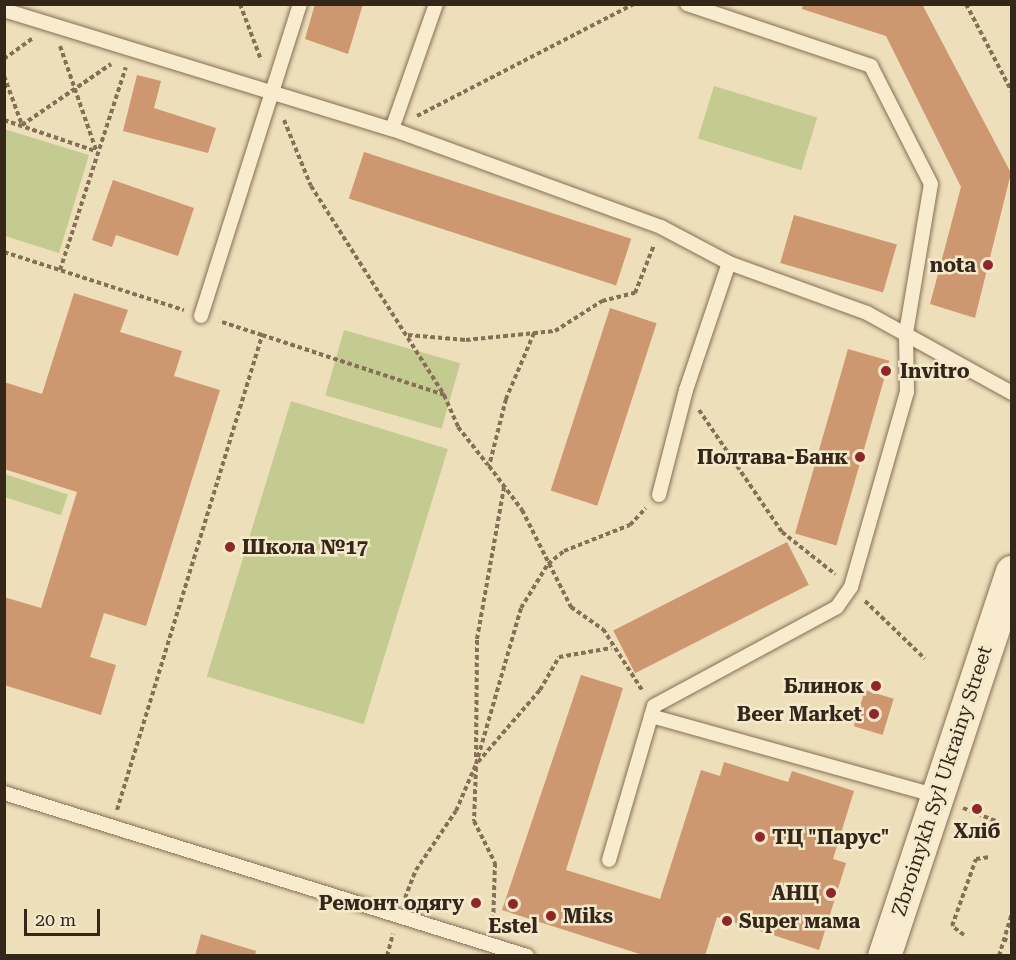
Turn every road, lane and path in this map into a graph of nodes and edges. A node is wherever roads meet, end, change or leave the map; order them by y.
1 (240, 4) edge
2 (300, 4) edge
3 (436, 4) edge
4 (634, 4) edge
5 (687, 4) edge
6 (966, 4) edge
7 (4, 10) edge
8 (53, 25) junction
9 (132, 49) junction
10 (4, 59) edge
11 (4, 76) edge
12 (75, 89) junction
13 (273, 92) junction
14 (1011, 92) edge
15 (4, 120) edge
16 (22, 125) junction
17 (392, 129) junction
18 (96, 152) junction
19 (661, 227) junction
20 (4, 252) edge
21 (729, 263) junction
22 (60, 270) junction
23 (201, 316) junction
24 (534, 333) junction
25 (906, 333) junction
26 (262, 335) junction
27 (407, 335) junction
28 (686, 390) junction
29 (1011, 393) edge
30 (444, 395) junction
31 (489, 466) junction
32 (504, 487) junction
33 (659, 495) joint
34 (548, 564) junction
35 (1011, 572) edge
36 (851, 587) junction
37 (611, 648) junction
38 (925, 659) dead end
39 (652, 711) junction
40 (476, 765) junction
41 (4, 793) edge
42 (937, 796) junction
43 (1001, 823) dead end
44 (112, 826) junction
45 (990, 857) dead end
46 (609, 860) dead end
47 (1011, 912) edge
48 (398, 915) junction
49 (964, 935) dead end
50 (1003, 939) junction
51 (1011, 942) edge
52 (493, 945) junction
53 (506, 952) edge
54 (527, 956) edge
55 (884, 956) edge
56 (999, 956) edge

1 - 13 path
2 - 13 lane
3 - 17 lane
4 - 17 path
5 - 25 lane
6 - 14 path
7 - 8 lane
8 - 9 lane
8 - 10 path
8 - 12 path
9 - 12 path
9 - 13 lane
9 - 18 path
11 - 16 path
12 - 16 path
12 - 18 path
13 - 17 lane
13 - 23 lane
13 - 27 path
15 - 16 path
16 - 18 path
17 - 19 lane
18 - 22 path
19 - 21 lane
19 - 24 path
20 - 22 path
21 - 25 lane
21 - 28 lane
22 - 23 path
23 - 26 path
24 - 27 path
24 - 31 path
25 - 29 lane
25 - 36 lane
26 - 30 path
26 - 44 path
27 - 30 path
28 - 33 lane
28 - 36 path
30 - 31 path
31 - 32 path
32 - 34 path
32 - 40 path
33 - 34 path
34 - 37 path
34 - 40 path
35 - 42 street, Zbroinykh Syl Ukrainy Street
36 - 38 path
36 - 39 lane
37 - 39 path
37 - 40 path
39 - 42 lane
39 - 46 lane
40 - 48 path
40 - 52 path
41 - 44 lane
42 - 43 path
42 - 55 street, Zbroinykh Syl Ukrainy Street
44 - 48 lane
45 - 49 path
47 - 50 path
48 - 52 lane
50 - 51 path
50 - 56 path
52 - 53 lane
53 - 54 lane

